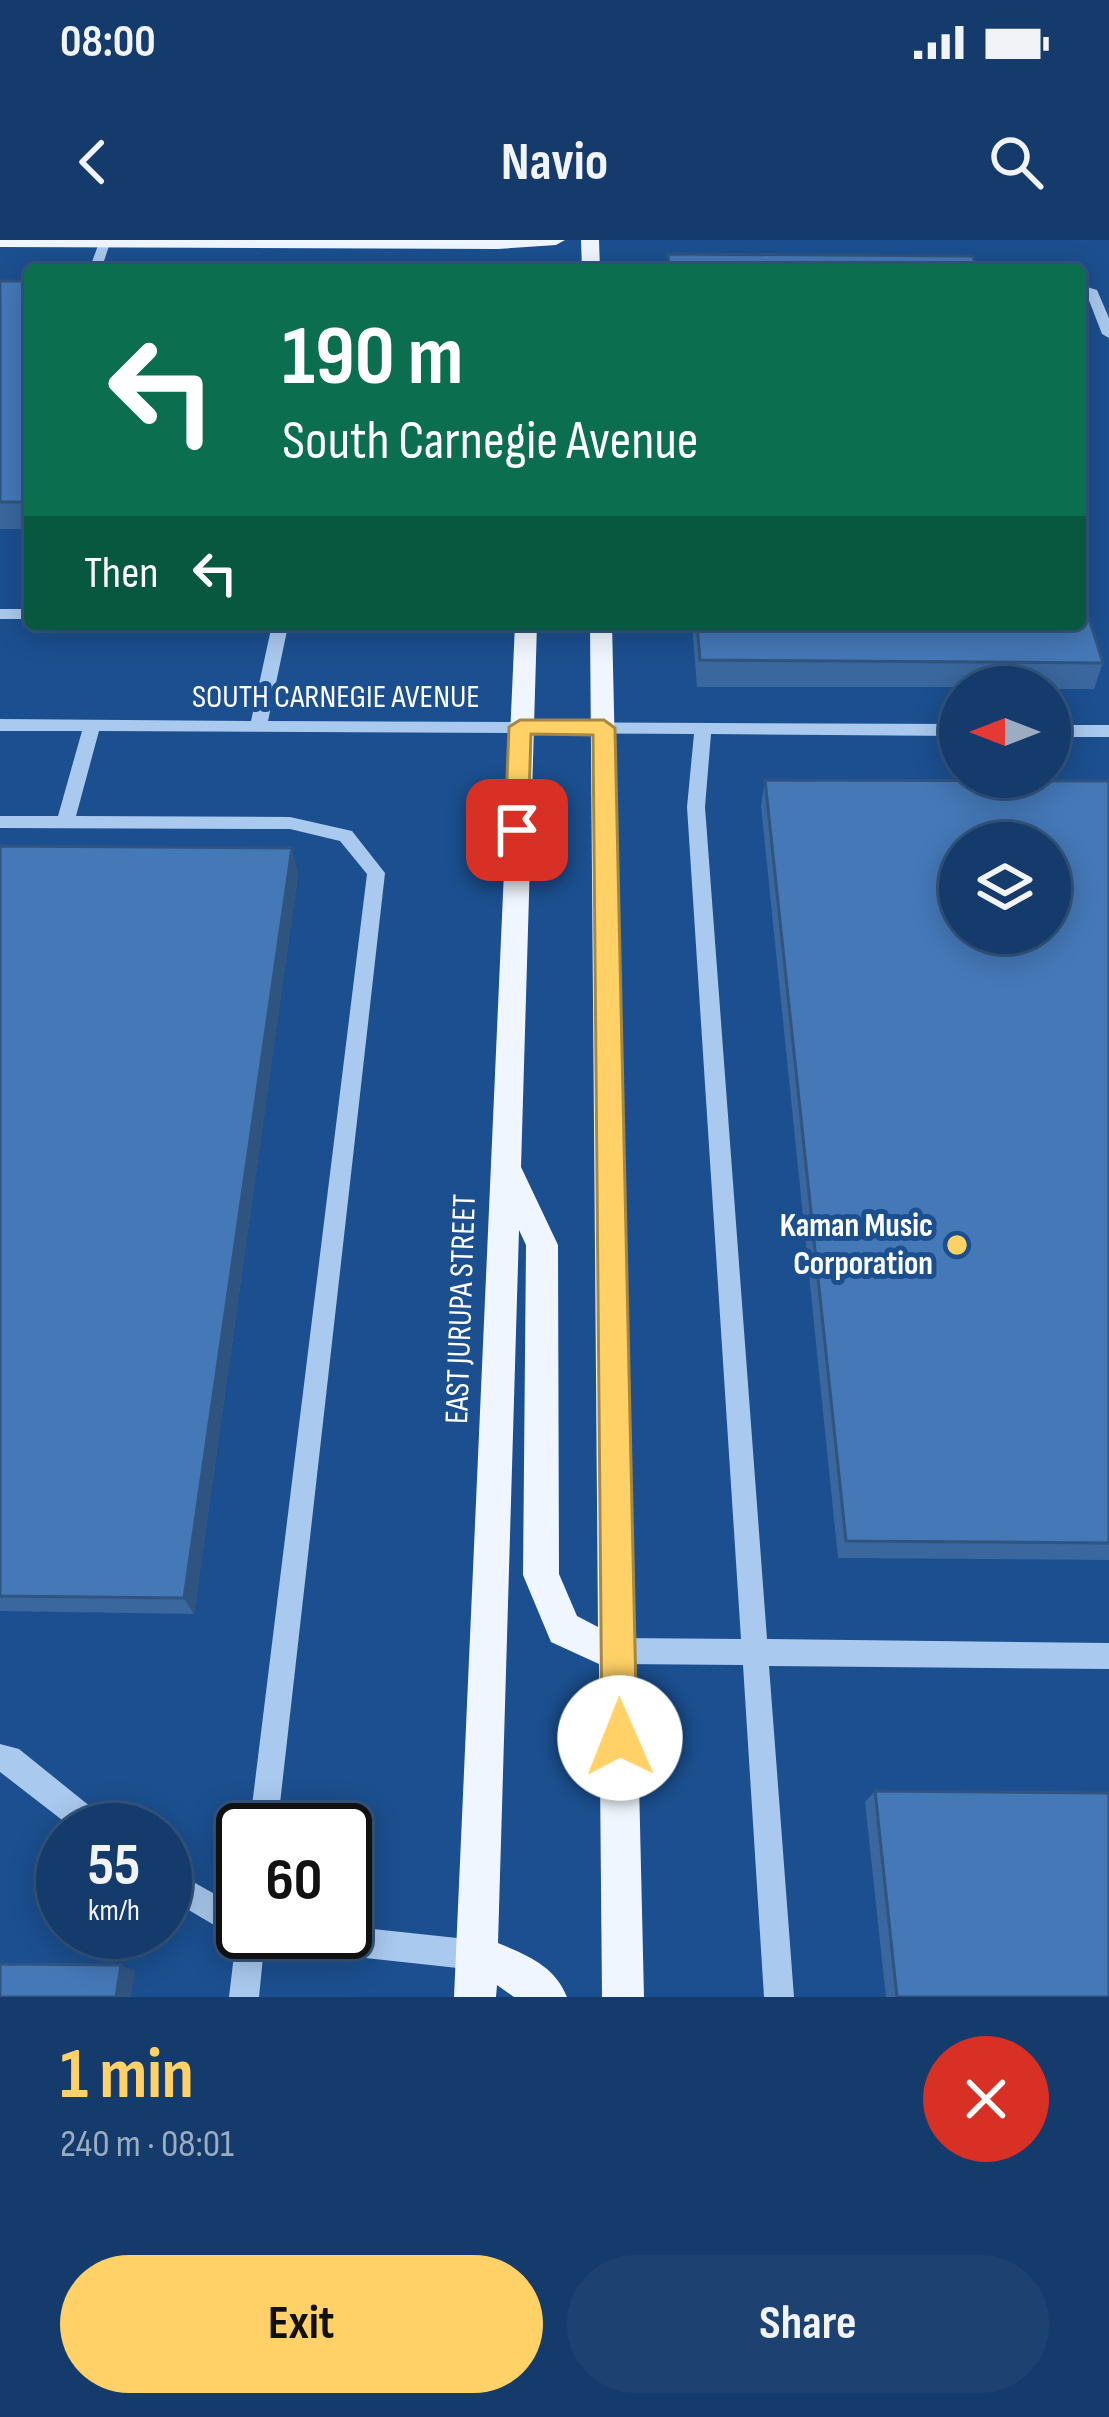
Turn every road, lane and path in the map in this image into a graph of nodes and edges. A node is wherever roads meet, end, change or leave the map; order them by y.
1 (545, 241) edge
2 (0, 242) edge
3 (104, 243) edge
4 (1091, 290) dead end
5 (1109, 334) edge
6 (279, 630) edge
7 (526, 630) edge
8 (601, 630) edge
9 (0, 725) edge
10 (92, 725) junction
11 (520, 727) junction
12 (258, 728) junction
13 (604, 728) junction
14 (703, 728) junction
15 (939, 730) edge
16 (1071, 731) edge
17 (1109, 731) edge
18 (0, 822) edge
19 (64, 823) junction
20 (506, 1166) junction
21 (619, 1651) junction
22 (756, 1652) junction
23 (1109, 1656) edge
24 (0, 1758) edge
25 (64, 1803) edge
26 (266, 1803) edge
27 (372, 1954) edge
28 (248, 1959) edge
29 (476, 1976) edge
30 (244, 1997) edge
31 (546, 1997) edge
32 (623, 1997) edge
33 (779, 1997) edge

1 - 3 main road
2 - 3 main road
4 - 5 street
6 - 12 street
7 - 11 main road, EAST JURUPA STREET
8 - 13 main road
9 - 10 street, SOUTH CARNEGIE AVENUE
10 - 12 street, SOUTH CARNEGIE AVENUE
10 - 19 street
11 - 12 street, SOUTH CARNEGIE AVENUE
11 - 13 street, SOUTH CARNEGIE AVENUE
11 - 20 main road, EAST JURUPA STREET
13 - 14 street, SOUTH CARNEGIE AVENUE
13 - 21 main road
14 - 15 street, SOUTH CARNEGIE AVENUE
14 - 22 street
16 - 17 street
18 - 19 street
19 - 26 street
20 - 21 main road
20 - 29 main road, EAST JURUPA STREET
21 - 22 street
21 - 32 main road
22 - 23 street
22 - 33 street
24 - 25 street
27 - 29 street
28 - 30 street
29 - 31 main road

